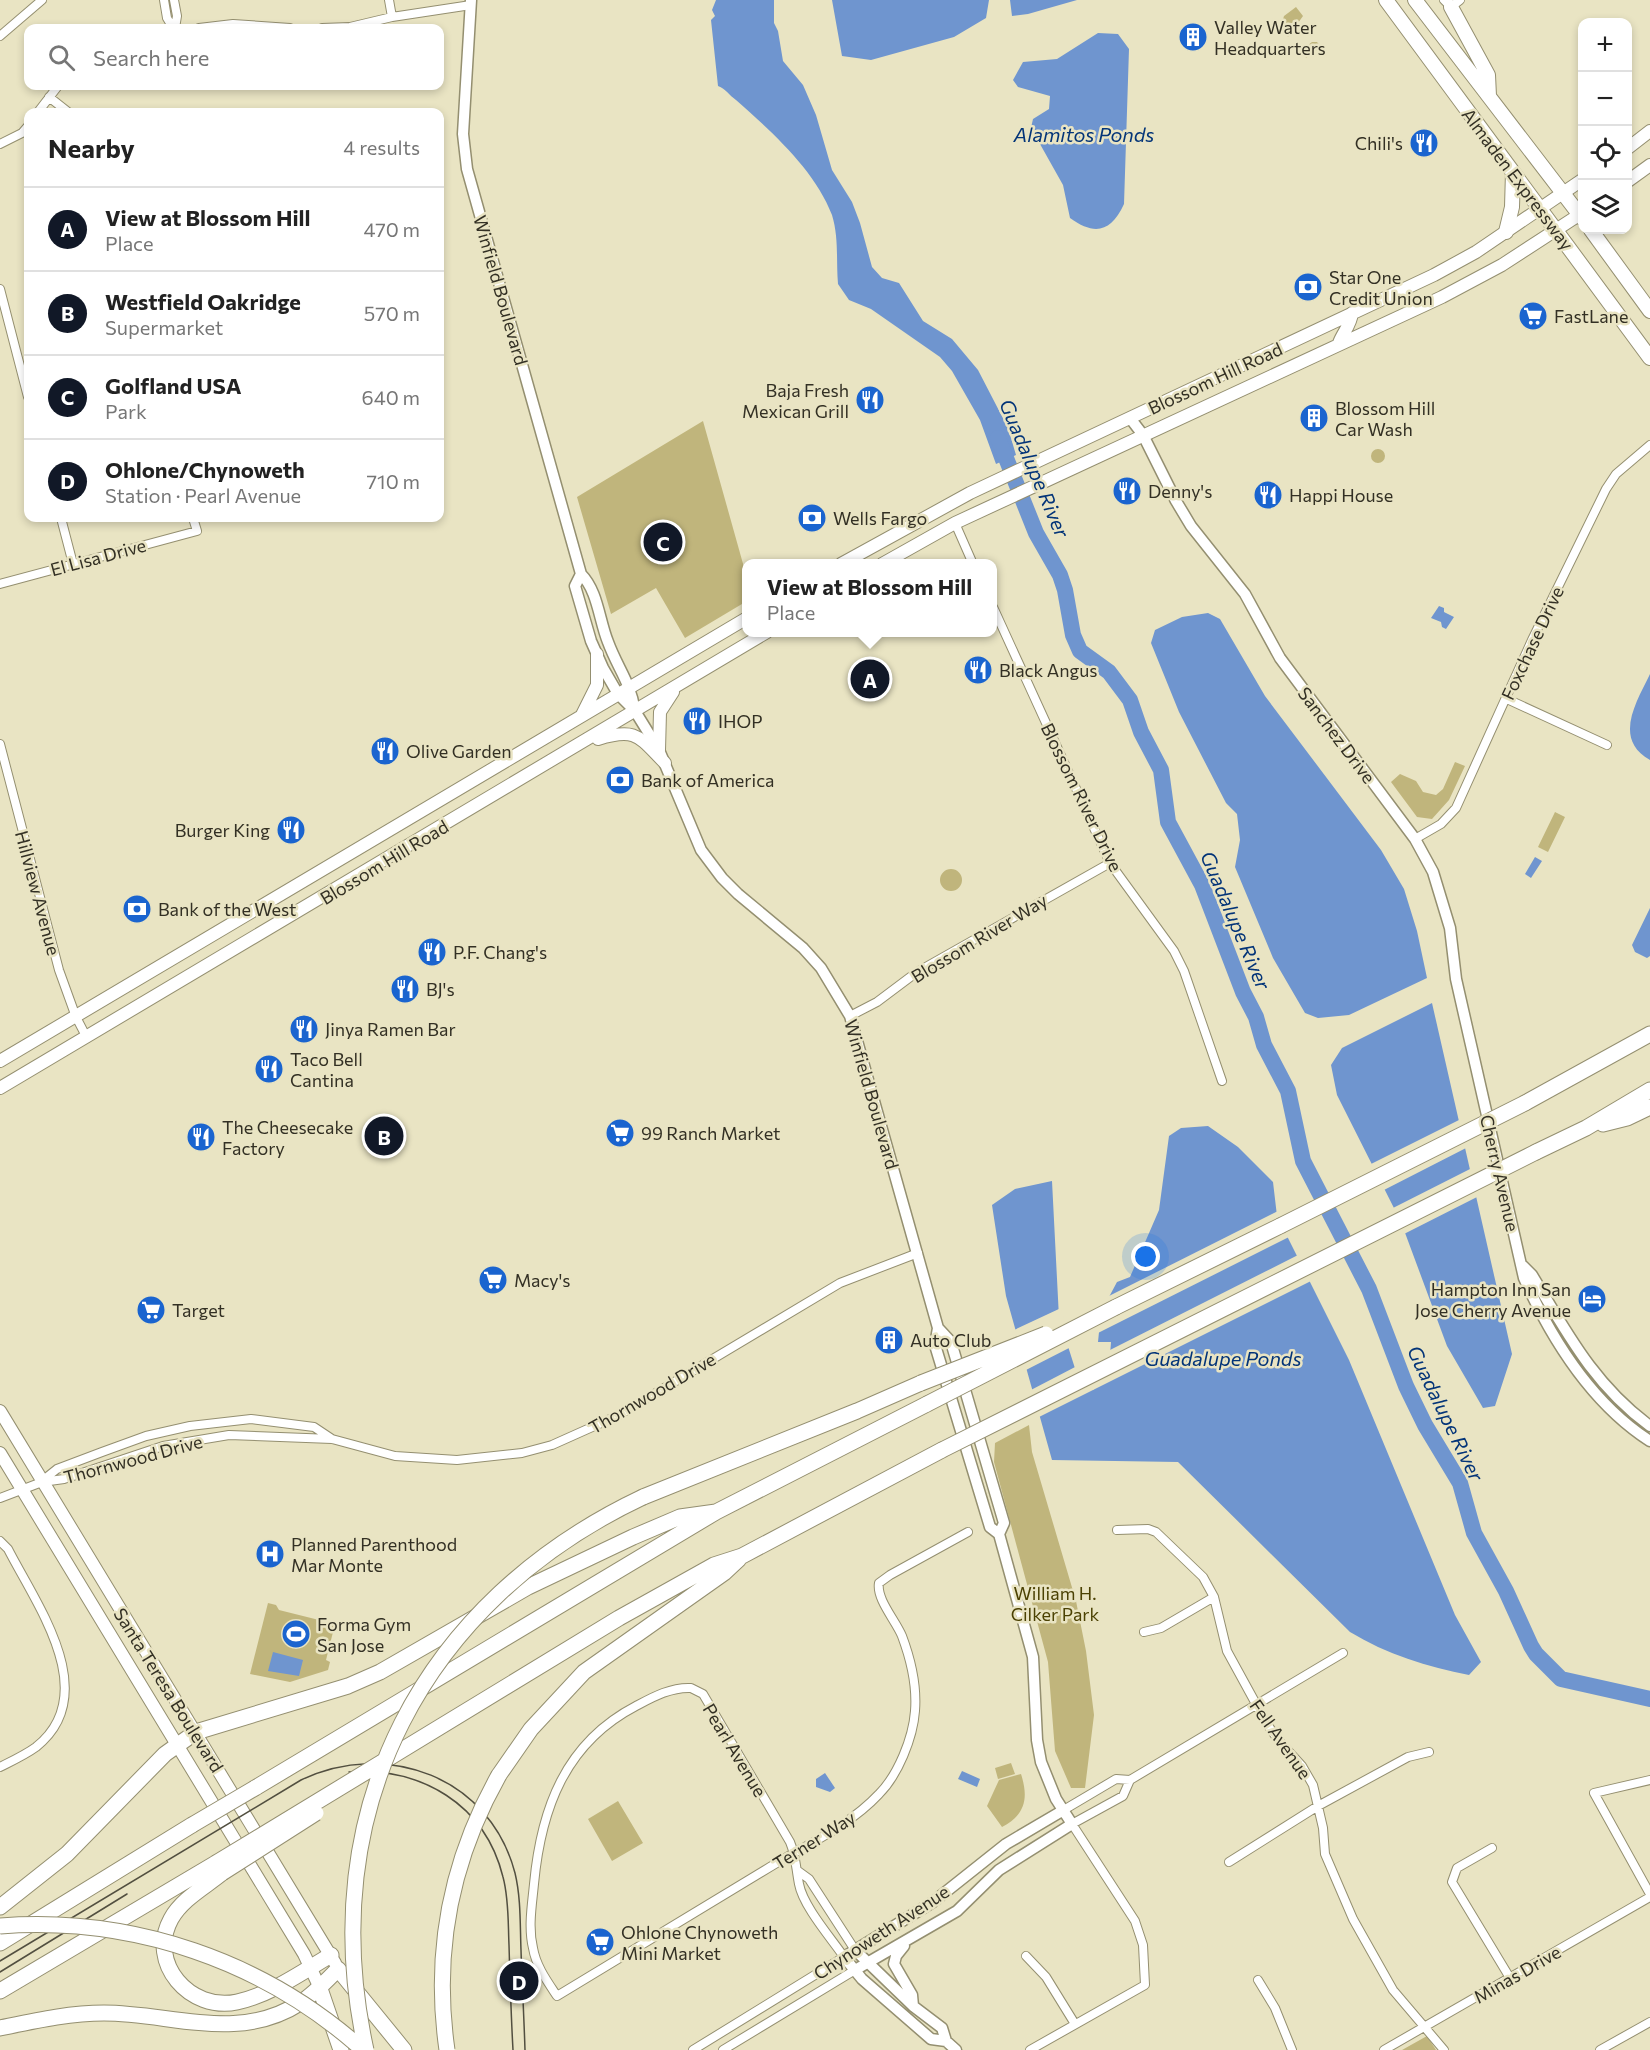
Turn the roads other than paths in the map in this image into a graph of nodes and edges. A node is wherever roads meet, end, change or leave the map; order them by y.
1 (42, 0) edge
2 (164, 0) edge
3 (174, 0) edge
4 (389, 0) edge
5 (1386, 0) edge
6 (1415, 0) edge
7 (1452, 2) edge
8 (471, 3) edge
9 (392, 17) junction
10 (171, 24) edge
11 (175, 24) edge
12 (363, 24) edge
13 (0, 36) edge
14 (55, 90) edge
15 (1489, 96) junction
16 (49, 97) junction
17 (41, 108) edge
18 (63, 108) edge
19 (24, 131) edge
20 (1650, 131) edge
21 (0, 144) edge
22 (1632, 145) edge
23 (1650, 165) edge
24 (1513, 172) junction
25 (1629, 180) edge
26 (1578, 183) edge
27 (1565, 193) junction
28 (1541, 209) junction
29 (1578, 210) edge
30 (1578, 217) edge
31 (1556, 230) junction
32 (1506, 232) junction
33 (1594, 234) edge
34 (1604, 234) edge
35 (1603, 246) junction
36 (0, 289) edge
37 (1650, 311) edge
38 (1352, 314) junction
39 (1339, 344) junction
40 (1650, 358) edge
41 (24, 382) edge
42 (1130, 418) junction
43 (1143, 435) junction
44 (1650, 445) edge
45 (973, 491) junction
46 (62, 522) edge
47 (194, 522) edge
48 (955, 523) junction
49 (867, 548) junction
50 (849, 559) edge
51 (863, 559) edge
52 (891, 559) edge
53 (971, 559) edge
54 (73, 564) junction
55 (581, 574) junction
56 (0, 584) edge
57 (997, 616) edge
58 (742, 621) edge
59 (760, 637) edge
60 (597, 654) junction
61 (631, 687) junction
62 (675, 689) junction
63 (618, 694) junction
64 (1507, 699) junction
65 (635, 711) junction
66 (582, 716) junction
67 (583, 743) junction
68 (0, 744) edge
69 (1607, 745) dead end
70 (659, 750) junction
71 (665, 763) junction
72 (1415, 839) junction
73 (1110, 863) junction
74 (850, 1016) junction
75 (76, 1017) junction
76 (1650, 1034) edge
77 (87, 1038) junction
78 (0, 1061) edge
79 (1479, 1080) joint
80 (1222, 1082) dead end
81 (0, 1088) edge
82 (1650, 1090) edge
83 (1650, 1107) edge
84 (1586, 1128) junction
85 (918, 1253) junction
86 (1523, 1266) junction
87 (1116, 1307) junction
88 (938, 1328) junction
89 (0, 1411) edge
90 (1650, 1426) edge
91 (332, 1440) junction
92 (1650, 1441) edge
93 (0, 1453) edge
94 (42, 1482) junction
95 (22, 1491) junction
96 (0, 1498) edge
97 (716, 1512) junction
98 (1117, 1530) dead end
99 (968, 1532) dead end
100 (999, 1534) junction
101 (0, 1541) edge
102 (742, 1556) junction
103 (1214, 1597) junction
104 (1144, 1632) dead end
105 (1343, 1653) dead end
106 (1256, 1705) junction
107 (196, 1732) junction
108 (176, 1745) junction
109 (1429, 1752) dead end
110 (0, 1767) edge
111 (1130, 1780) junction
112 (1650, 1780) edge
113 (1318, 1806) junction
114 (1062, 1810) junction
115 (1072, 1824) junction
116 (1492, 1848) dead end
117 (794, 1852) junction
118 (1229, 1862) dead end
119 (219, 1868) junction
120 (798, 1871) junction
121 (1650, 1895) edge
122 (0, 1907) edge
123 (0, 1926) edge
124 (919, 1933) junction
125 (0, 1943) edge
126 (855, 1950) junction
127 (331, 1955) junction
128 (1026, 1956) dead end
129 (844, 1957) junction
130 (868, 1964) junction
131 (311, 1967) junction
132 (338, 1970) junction
133 (855, 1970) junction
134 (1510, 1978) junction
135 (1258, 1980) dead end
136 (319, 1986) junction
137 (0, 1991) edge
138 (557, 1996) joint
139 (913, 2006) junction
140 (1650, 2022) edge
141 (1075, 2024) junction
142 (0, 2028) edge
143 (1424, 2029) junction
144 (946, 2041) junction
145 (341, 2050) edge
146 (365, 2050) edge
147 (404, 2050) edge
148 (447, 2050) edge
149 (693, 2050) edge
150 (723, 2050) edge
151 (955, 2050) edge
152 (1030, 2050) edge
153 (1292, 2050) edge
154 (1384, 2050) edge
155 (1444, 2050) edge
156 (1600, 2050) edge

1 - 13 street
2 - 10 street
3 - 11 street
4 - 9 street
5 - 24 main road, Almaden Expressway
6 - 15 main road, Almaden Expressway
7 - 15 main road
8 - 9 street
8 - 55 street, Winfield Boulevard
9 - 12 street
14 - 16 street
15 - 27 main road, Almaden Expressway
16 - 17 street
16 - 18 street
19 - 21 street
20 - 22 main road
23 - 25 main road
24 - 28 main road, Almaden Expressway
24 - 32 main road
26 - 27 main road, Blossom Hill Road
27 - 28 main road, Blossom Hill Road
27 - 29 main road, Almaden Expressway
28 - 31 main road, Almaden Expressway
28 - 32 main road, Blossom Hill Road
30 - 31 main road, Blossom Hill Road
31 - 39 main road, Blossom Hill Road
31 - 40 main road, Almaden Expressway
32 - 38 main road, Blossom Hill Road
33 - 35 main road, Almaden Expressway
34 - 35 main road
35 - 37 main road, Almaden Expressway
36 - 41 street
38 - 39 main road
38 - 42 main road, Blossom Hill Road
39 - 43 main road, Blossom Hill Road
42 - 43 street, Sanchez Drive
42 - 45 main road, Blossom Hill Road
43 - 48 main road, Blossom Hill Road
43 - 72 street, Sanchez Drive
44 - 64 street, Foxchase Drive
45 - 48 main road
45 - 49 main road, Blossom Hill Road
46 - 54 street
47 - 54 street, El Lisa Drive
48 - 52 main road, Blossom Hill Road
48 - 53 street
49 - 50 main road, Blossom Hill Road
49 - 51 main road
54 - 56 street, El Lisa Drive
55 - 60 street, Winfield Boulevard
55 - 61 street, Winfield Boulevard
57 - 73 street, Blossom River Drive
58 - 61 main road, Blossom Hill Road
59 - 62 main road, Blossom Hill Road
60 - 63 street, Winfield Boulevard
60 - 66 main road
61 - 63 main road, Blossom Hill Road
61 - 65 street, Winfield Boulevard
62 - 65 main road, Blossom Hill Road
62 - 70 main road
63 - 65 street, Winfield Boulevard
63 - 66 main road, Blossom Hill Road
64 - 69 street
64 - 72 street, Foxchase Drive
65 - 67 main road, Blossom Hill Road
65 - 70 street, Winfield Boulevard
66 - 75 main road, Blossom Hill Road
67 - 71 main road
67 - 77 main road, Blossom Hill Road
68 - 75 street, Hillview Avenue
70 - 71 street, Winfield Boulevard
71 - 74 street, Winfield Boulevard
72 - 79 street, Sanchez Drive
73 - 74 street, Blossom River Way
73 - 80 street, Blossom River Drive
74 - 85 street, Winfield Boulevard
75 - 77 street, Hillview Avenue
75 - 78 main road, Blossom Hill Road
76 - 87 highway, bridge
77 - 81 main road, Blossom Hill Road
79 - 86 street, Cherry Avenue
82 - 84 highway
83 - 84 highway
84 - 102 highway, bridge
85 - 88 street, Winfield Boulevard
85 - 91 street, Thornwood Drive
86 - 90 street, Cherry Avenue
86 - 92 street, Cherry Avenue
87 - 97 highway, bridge
87 - 146 highway, bridge
88 - 100 street, Winfield Boulevard
88 - 100 street, Winfield Boulevard
89 - 94 main road, Santa Teresa Boulevard
91 - 94 street, Thornwood Drive
91 - 94 street, Thornwood Drive
93 - 95 main road, Santa Teresa Boulevard
94 - 95 street, Thornwood Drive
94 - 107 main road, Santa Teresa Boulevard
95 - 96 street, Thornwood Drive
95 - 108 main road, Santa Teresa Boulevard
97 - 107 highway
97 - 125 highway, bridge
98 - 103 street, Fell Avenue
99 - 117 street, Terner Way
100 - 114 street, Winfield Boulevard
101 - 110 street
102 - 119 highway, bridge
102 - 148 highway, bridge
103 - 104 street
103 - 106 street, Fell Avenue
105 - 106 street, Chynoweth Avenue
106 - 111 street, Chynoweth Avenue
106 - 113 street, Fell Avenue
107 - 108 highway
107 - 127 main road, Santa Teresa Boulevard
108 - 122 highway
108 - 131 main road, Santa Teresa Boulevard
109 - 113 street
111 - 114 street, Chynoweth Avenue
111 - 115 street, Chynoweth Avenue
112 - 121 street
113 - 118 street
113 - 143 street, Fell Avenue
114 - 115 street, Winfield Boulevard
114 - 126 street, Chynoweth Avenue
115 - 124 street, Chynoweth Avenue
115 - 141 street
116 - 134 street
117 - 120 street, Pearl Avenue
117 - 138 street, Terner Way
117 - 138 street, Pearl Avenue
119 - 131 highway
119 - 137 highway
120 - 126 street, Pearl Avenue
120 - 129 street, Pearl Avenue
121 - 134 street, Minas Drive
123 - 146 highway, bridge
124 - 130 street, Chynoweth Avenue
124 - 139 street
126 - 129 street, Chynoweth Avenue
126 - 130 street, Pearl Avenue
127 - 131 highway
127 - 132 main road, Santa Teresa Boulevard
128 - 141 street
129 - 133 street, Pearl Avenue
129 - 149 street, Chynoweth Avenue
130 - 133 street, Chynoweth Avenue
130 - 139 street, Pearl Avenue
131 - 136 main road, Santa Teresa Boulevard
132 - 136 highway
132 - 147 highway
133 - 144 street, Pearl Avenue
133 - 150 street, Chynoweth Avenue
134 - 143 street, Minas Drive
135 - 153 street
136 - 142 highway
136 - 145 highway
139 - 144 street, Pearl Avenue
140 - 156 street
141 - 152 street
143 - 154 street, Minas Drive
143 - 155 street, Fell Avenue
144 - 151 street, Pearl Avenue

